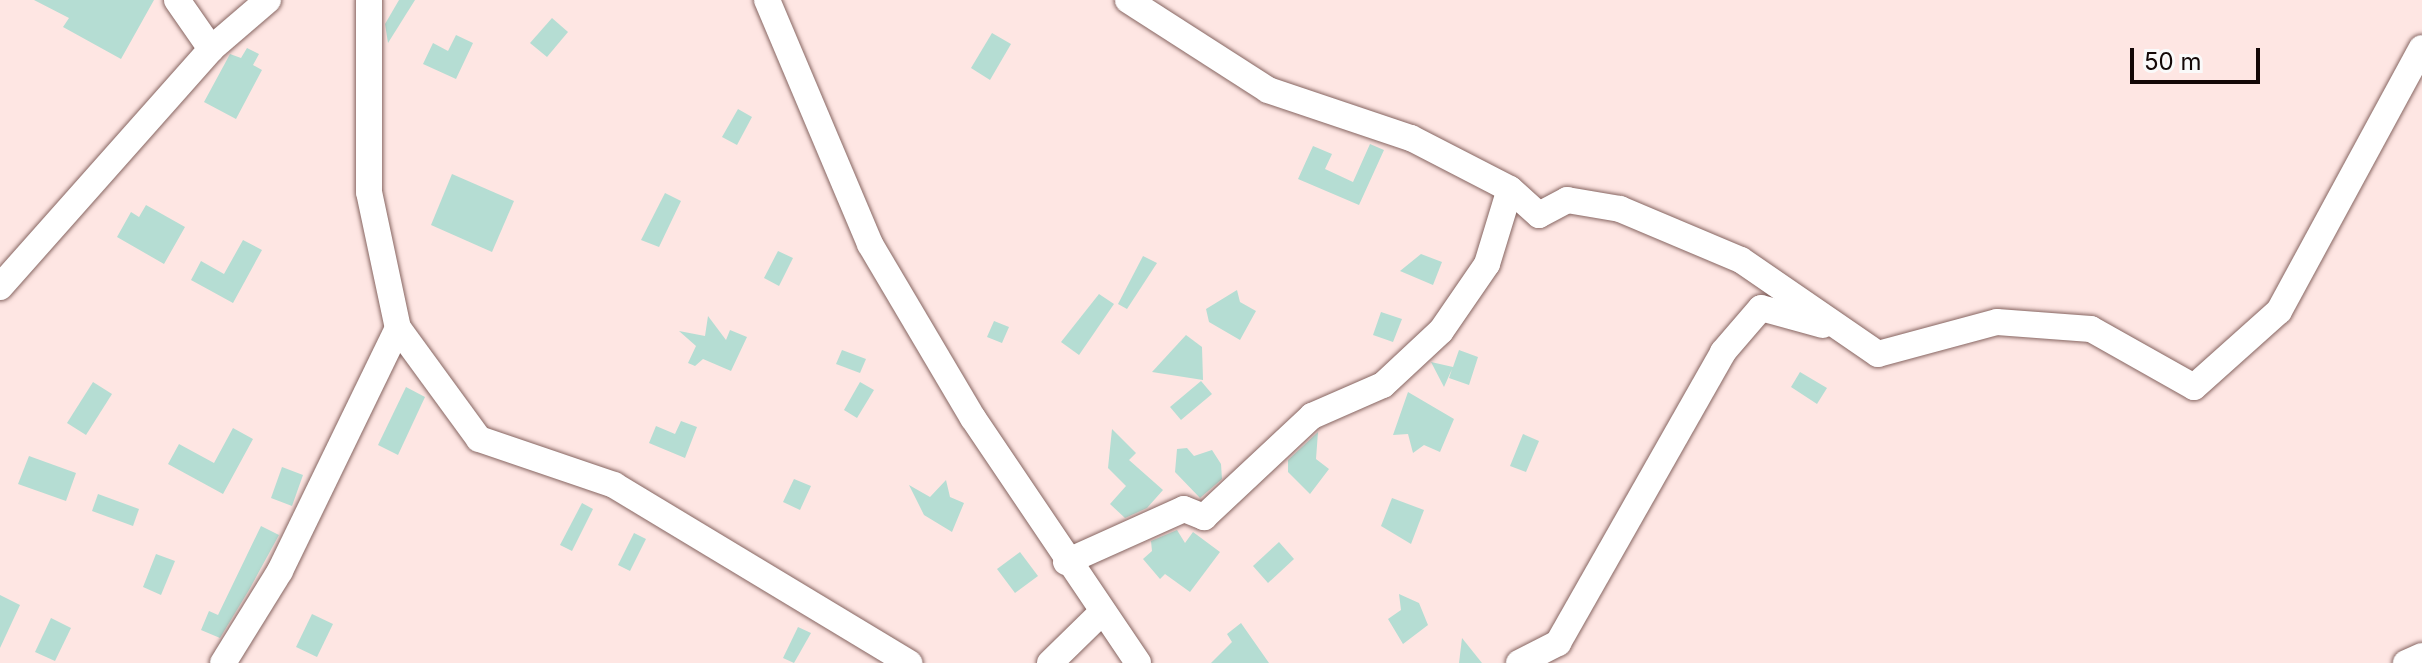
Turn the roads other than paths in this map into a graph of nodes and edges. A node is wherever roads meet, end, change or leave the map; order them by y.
1 (177, 0) edge
2 (268, 0) edge
3 (369, 0) edge
4 (767, 0) edge
5 (1128, 0) edge
6 (2422, 48) edge
7 (211, 49) junction
8 (1510, 189) junction
9 (0, 287) edge
10 (398, 328) junction
11 (1843, 330) junction
12 (1066, 562) junction
13 (1102, 612) junction
14 (2422, 656) edge
15 (223, 663) edge
16 (909, 663) edge
17 (1050, 663) edge
18 (1138, 663) edge
19 (1519, 663) edge
20 (2406, 663) edge

1 - 7 street
2 - 7 street
3 - 10 street
4 - 12 street
5 - 8 street
6 - 11 street
7 - 9 street
8 - 11 street
8 - 12 street
10 - 15 street
10 - 16 street
11 - 19 street
12 - 13 street
13 - 17 street
13 - 18 street
14 - 20 street

